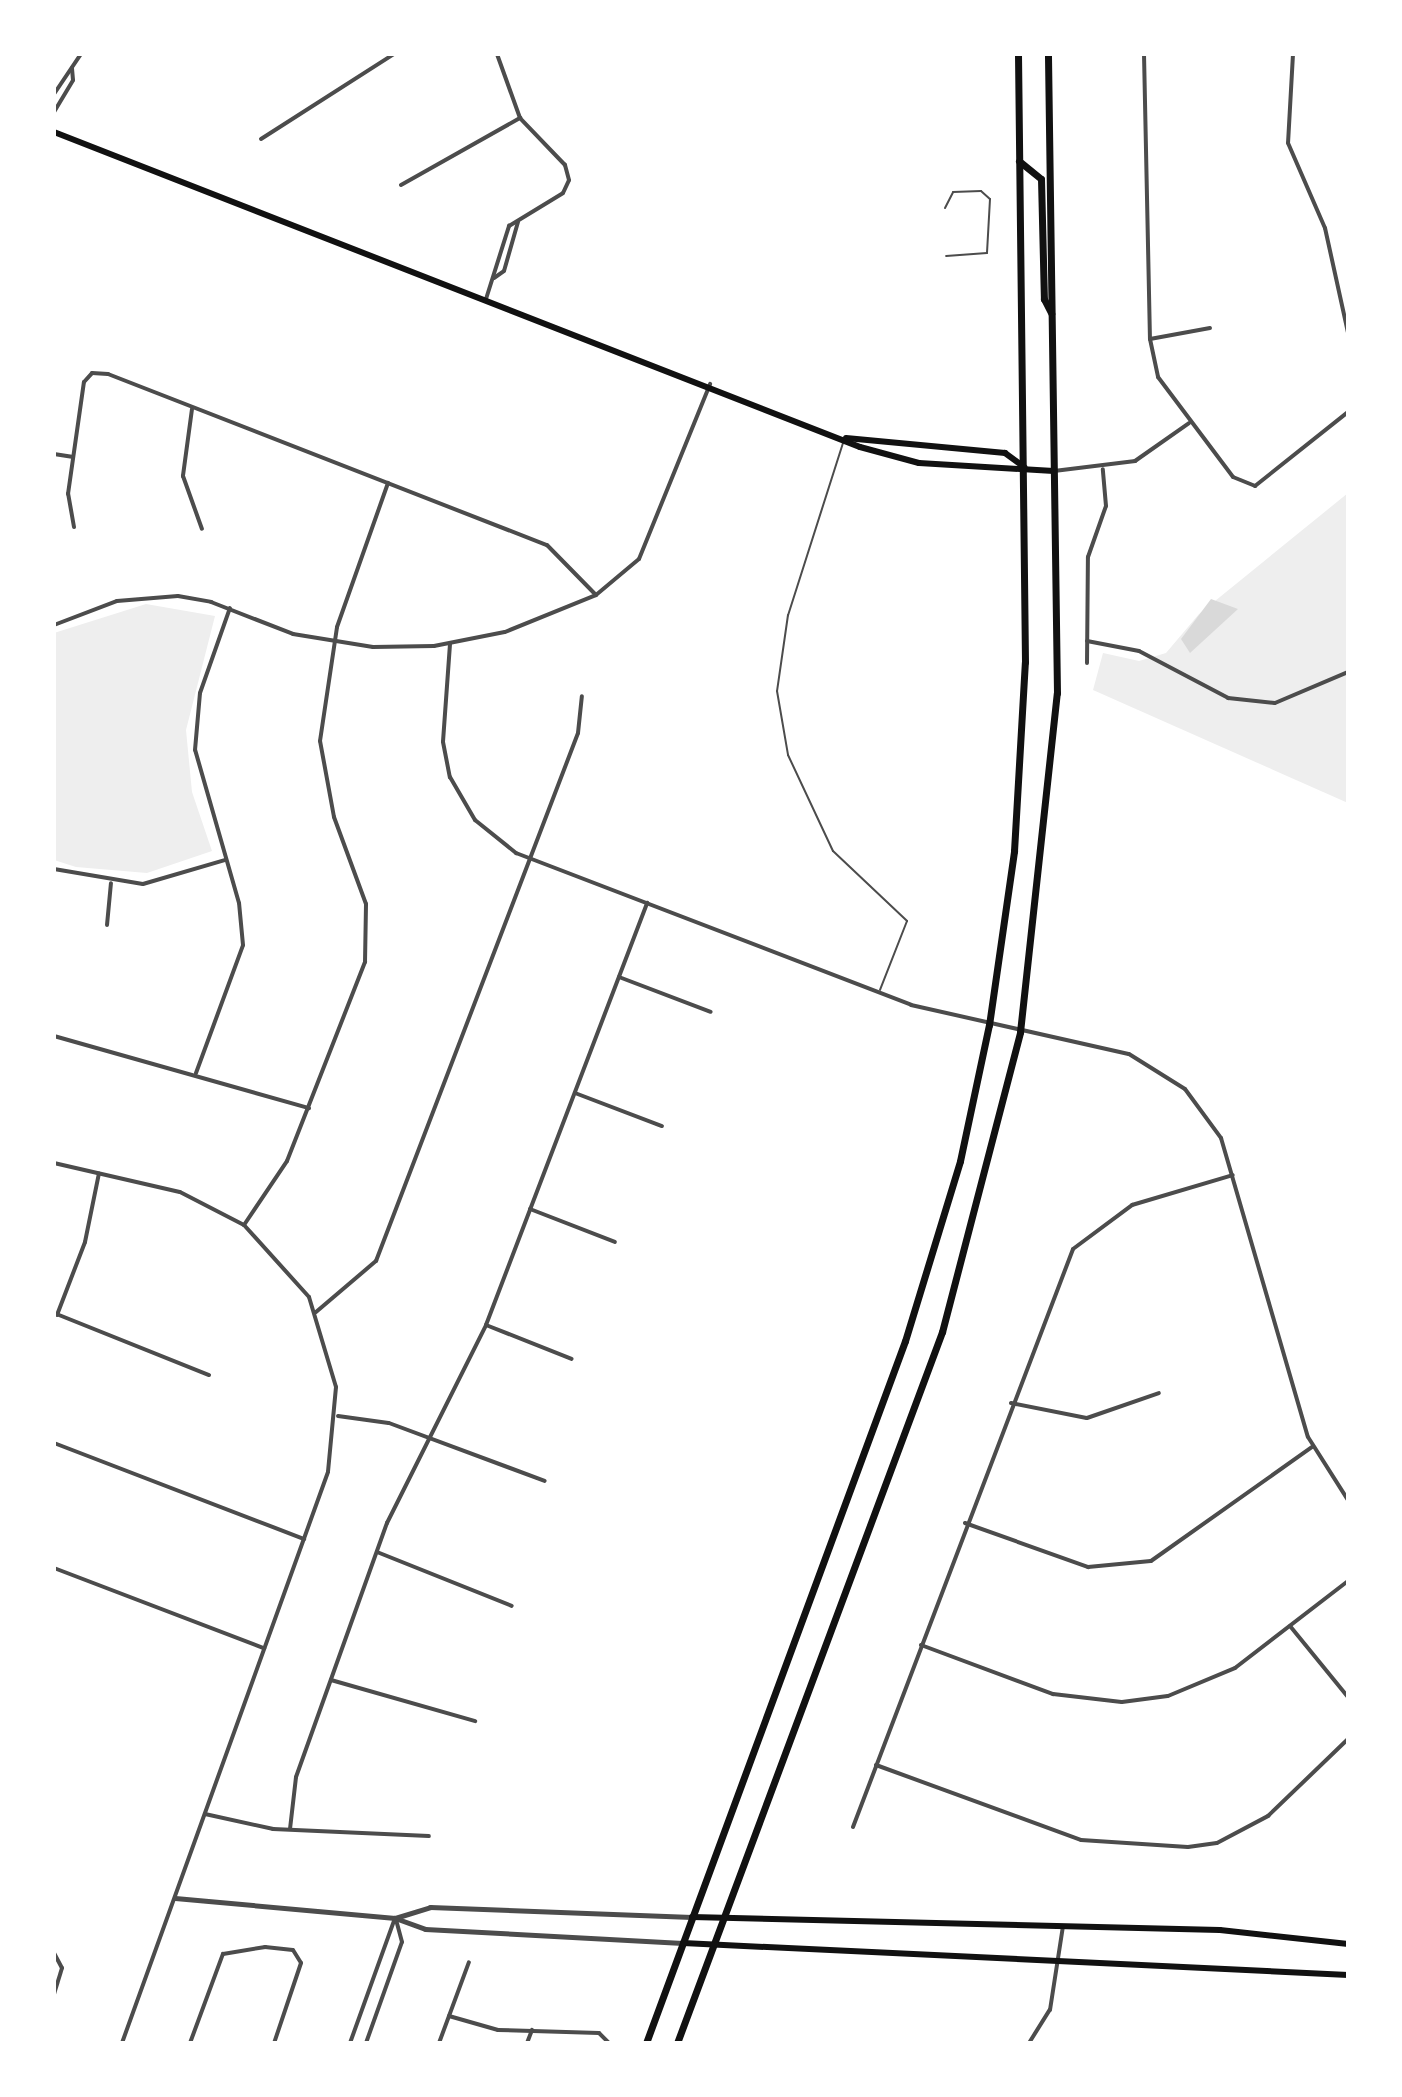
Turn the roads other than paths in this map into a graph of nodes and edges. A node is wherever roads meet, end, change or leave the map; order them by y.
1 (81, 54) edge
2 (394, 54) edge
3 (497, 54) edge
4 (1018, 54) edge
5 (1048, 54) edge
6 (1144, 54) edge
7 (1293, 54) edge
8 (72, 68) junction
9 (54, 94) edge
10 (54, 112) edge
11 (520, 118) junction
12 (54, 132) edge
13 (261, 139) dead end
14 (1019, 161) junction
15 (401, 185) dead end
16 (945, 208) dead end
17 (518, 222) junction
18 (946, 256) dead end
19 (494, 278) junction
20 (486, 299) junction
21 (1052, 315) junction
22 (1210, 328) dead end
23 (1348, 333) edge
24 (1150, 339) junction
25 (710, 384) junction
26 (192, 409) junction
27 (1348, 412) edge
28 (1189, 423) junction
29 (845, 438) junction
30 (54, 454) edge
31 (72, 457) junction
32 (1024, 467) junction
33 (1103, 469) junction
34 (1054, 471) junction
35 (388, 483) junction
36 (74, 527) dead end
37 (202, 529) dead end
38 (596, 595) junction
39 (230, 608) junction
40 (54, 625) edge
41 (334, 641) junction
42 (1087, 641) junction
43 (450, 644) junction
44 (1087, 663) dead end
45 (1348, 672) edge
46 (582, 696) dead end
47 (529, 859) junction
48 (225, 860) junction
49 (54, 869) edge
50 (111, 883) junction
51 (647, 903) junction
52 (107, 925) dead end
53 (619, 977) junction
54 (879, 993) junction
55 (711, 1012) dead end
56 (989, 1025) junction
57 (1020, 1032) junction
58 (54, 1036) edge
59 (196, 1073) junction
60 (575, 1093) junction
61 (309, 1108) junction
62 (662, 1126) dead end
63 (54, 1163) edge
64 (99, 1173) junction
65 (1233, 1175) junction
66 (530, 1209) junction
67 (244, 1225) junction
68 (615, 1242) dead end
69 (316, 1312) junction
70 (56, 1314) edge
71 (486, 1325) junction
72 (572, 1359) dead end
73 (209, 1375) dead end
74 (1159, 1393) dead end
75 (1011, 1403) junction
76 (338, 1416) junction
77 (432, 1438) junction
78 (54, 1443) edge
79 (1312, 1447) junction
80 (545, 1481) dead end
81 (1348, 1500) edge
82 (965, 1523) junction
83 (304, 1539) junction
84 (377, 1552) junction
85 (54, 1568) edge
86 (1348, 1581) edge
87 (512, 1606) dead end
88 (1290, 1626) junction
89 (921, 1645) junction
90 (264, 1648) junction
91 (331, 1680) junction
92 (1348, 1697) edge
93 (475, 1721) dead end
94 (1348, 1739) edge
95 (876, 1765) junction
96 (205, 1814) junction
97 (853, 1827) dead end
98 (290, 1829) junction
99 (429, 1836) dead end
100 (175, 1898) junction
101 (692, 1917) junction
102 (395, 1918) junction
103 (722, 1918) junction
104 (1063, 1926) junction
105 (683, 1943) junction
106 (1348, 1944) edge
107 (712, 1945) junction
108 (54, 1953) edge
109 (1058, 1958) junction
110 (469, 1962) dead end
111 (1348, 1975) edge
112 (54, 1995) edge
113 (449, 2016) junction
114 (532, 2030) junction
115 (122, 2043) edge
116 (190, 2043) edge
117 (274, 2043) edge
118 (350, 2043) edge
119 (366, 2043) edge
120 (439, 2043) edge
121 (527, 2043) edge
122 (609, 2043) edge
123 (646, 2043) edge
124 (677, 2043) edge
125 (1029, 2043) edge

1 - 8 street
2 - 13 street
3 - 11 street
4 - 14 main road
5 - 21 main road
6 - 24 street
7 - 23 street
8 - 9 street
8 - 10 street
11 - 15 street
11 - 17 street
12 - 20 main road
14 - 21 main road
14 - 32 main road
16 - 18 lane
17 - 19 street
17 - 19 street
19 - 20 street
20 - 25 main road
21 - 34 main road
22 - 24 street
24 - 28 street
25 - 29 main road
25 - 38 street
26 - 31 street
26 - 35 street
26 - 37 street
27 - 28 street
28 - 33 street
29 - 32 main road
29 - 32 main road
29 - 54 lane
30 - 31 street
31 - 36 street
32 - 34 main road
32 - 56 main road
33 - 34 street
33 - 42 street
34 - 57 main road
35 - 38 street
35 - 41 street
38 - 43 street
39 - 40 street
39 - 41 street
39 - 48 street
41 - 43 street
41 - 61 street
42 - 44 street
42 - 45 street
43 - 47 street
46 - 47 street
47 - 51 street
47 - 69 street
48 - 50 street
48 - 59 street
49 - 50 street
50 - 52 street
51 - 53 street
51 - 54 street
53 - 55 street
53 - 60 street
54 - 56 street
56 - 57 street
56 - 101 main road
57 - 65 street
57 - 103 main road
58 - 59 street
59 - 61 street
60 - 62 street
60 - 66 street
61 - 67 street
63 - 64 street
64 - 67 street
64 - 70 street
65 - 75 street
65 - 79 street
66 - 68 street
66 - 71 street
67 - 69 street
69 - 76 street
70 - 73 street
71 - 72 street
71 - 77 street
74 - 75 street
75 - 82 street
76 - 77 street
76 - 83 street
77 - 80 street
77 - 84 street
78 - 83 street
79 - 81 street
79 - 82 street
82 - 89 street
83 - 90 street
84 - 87 street
84 - 91 street
85 - 90 street
86 - 88 street
88 - 89 street
88 - 92 street
89 - 95 street
90 - 96 street
91 - 93 street
91 - 98 street
94 - 95 street
95 - 97 street
96 - 98 street
96 - 100 street
98 - 99 street
100 - 102 street
100 - 115 street
101 - 102 street
101 - 103 main road
101 - 105 main road
102 - 105 street
102 - 118 street
102 - 119 street
103 - 104 main road
103 - 107 main road
104 - 106 main road
104 - 109 street
105 - 107 main road
105 - 123 main road
107 - 109 main road
107 - 124 main road
108 - 112 street
109 - 111 main road
109 - 125 street
110 - 113 street
113 - 114 street
113 - 120 street
114 - 121 street
114 - 122 street
116 - 117 street

